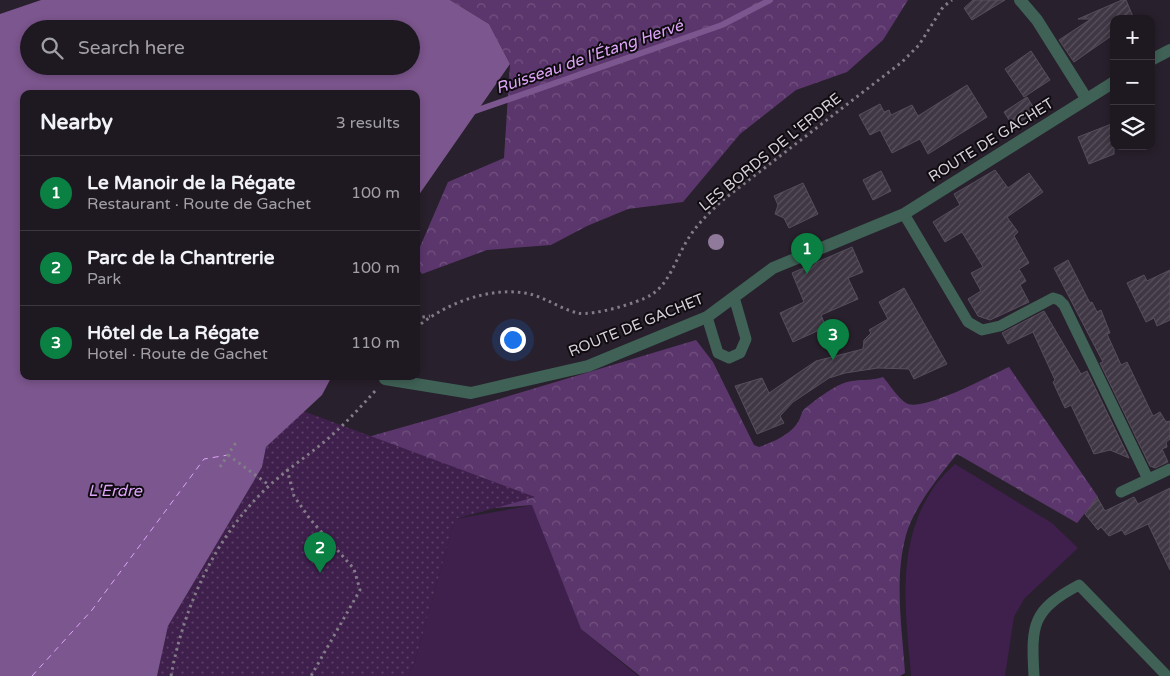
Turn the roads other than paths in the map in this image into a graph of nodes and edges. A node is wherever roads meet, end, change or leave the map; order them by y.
1 (1020, 0) edge
2 (1170, 50) edge
3 (1155, 58) edge
4 (1110, 84) edge
5 (1086, 98) junction
6 (904, 214) junction
7 (734, 297) junction
8 (706, 317) junction
9 (391, 380) edge
10 (1170, 469) edge
11 (1148, 479) junction
12 (1121, 492) dead end
13 (1034, 676) edge
14 (1167, 676) edge

1 - 5 street
2 - 3 street
4 - 5 street, ROUTE DE GACHET
5 - 6 street, ROUTE DE GACHET
6 - 7 street, ROUTE DE GACHET
6 - 11 lane
7 - 8 street, ROUTE DE GACHET
7 - 8 lane
8 - 9 street, ROUTE DE GACHET
10 - 11 lane
11 - 12 lane
13 - 14 lane

